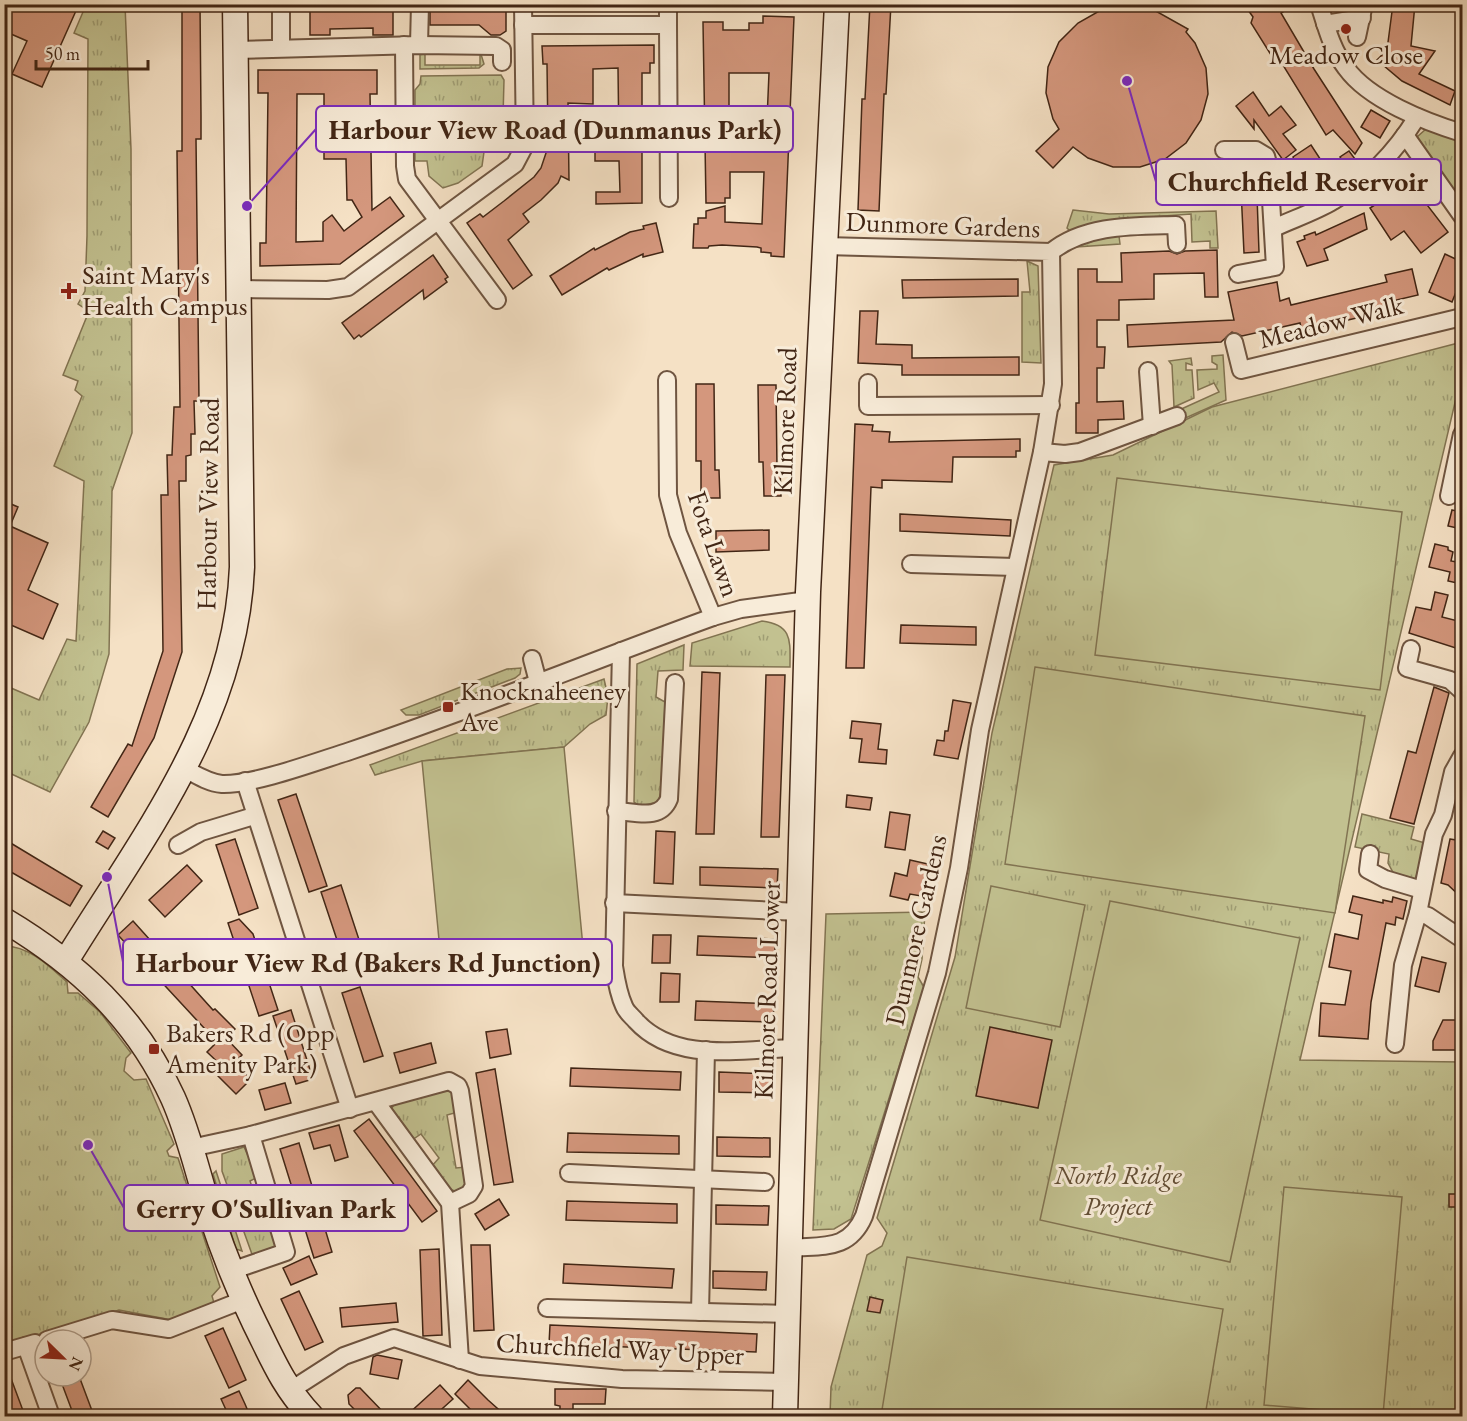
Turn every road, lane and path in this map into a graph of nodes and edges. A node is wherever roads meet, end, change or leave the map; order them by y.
1 (235, 4) edge
2 (280, 4) edge
3 (420, 4) edge
4 (524, 4) edge
5 (668, 4) edge
6 (837, 4) edge
7 (1319, 4) edge
8 (1363, 11) edge
9 (1325, 24) junction
10 (523, 25) junction
11 (669, 25) junction
12 (1357, 37) dead end
13 (412, 45) junction
14 (281, 47) junction
15 (236, 50) junction
16 (502, 62) dead end
17 (1417, 117) junction
18 (1462, 133) edge
19 (1405, 135) junction
20 (1224, 150) dead end
21 (669, 198) dead end
22 (1462, 216) edge
23 (438, 220) junction
24 (1274, 228) junction
25 (1177, 244) dead end
26 (825, 246) junction
27 (1051, 252) junction
28 (1238, 273) dead end
29 (240, 289) junction
30 (497, 300) dead end
31 (1462, 317) edge
32 (1234, 342) dead end
33 (1149, 371) dead end
34 (667, 380) dead end
35 (868, 383) dead end
36 (1051, 405) junction
37 (1177, 416) dead end
38 (1152, 426) junction
39 (1462, 434) edge
40 (1042, 452) junction
41 (1449, 496) dead end
42 (910, 564) dead end
43 (1015, 567) junction
44 (808, 600) junction
45 (713, 617) junction
46 (1411, 649) dead end
47 (621, 651) junction
48 (532, 659) dead end
49 (538, 682) junction
50 (675, 682) dead end
51 (1462, 691) edge
52 (1462, 756) edge
53 (184, 769) junction
54 (245, 781) junction
55 (616, 811) junction
56 (254, 816) junction
57 (178, 845) dead end
58 (1370, 854) dead end
59 (1422, 890) junction
60 (614, 903) junction
61 (799, 912) junction
62 (1418, 913) junction
63 (4, 920) edge
64 (1462, 939) edge
65 (66, 961) junction
66 (1395, 1044) dead end
67 (795, 1047) junction
68 (706, 1050) junction
69 (376, 1102) junction
70 (350, 1109) junction
71 (251, 1135) junction
72 (191, 1148) junction
73 (568, 1173) dead end
74 (703, 1178) junction
75 (765, 1182) dead end
76 (450, 1203) junction
77 (791, 1248) junction
78 (231, 1271) junction
79 (243, 1300) junction
80 (547, 1308) dead end
81 (700, 1312) junction
82 (788, 1314) junction
83 (86, 1328) edge
84 (33, 1344) edge
85 (26, 1346) junction
86 (4, 1352) edge
87 (460, 1360) junction
88 (786, 1382) junction
89 (288, 1392) junction
90 (51, 1416) edge
91 (311, 1416) edge
92 (785, 1416) edge

1 - 15 street, Harbour View Road
2 - 14 street
3 - 13 street
4 - 10 street
5 - 11 street
6 - 26 street, Kilmore Road
7 - 9 street
8 - 9 street
8 - 12 street
9 - 17 street
10 - 11 street
10 - 23 street
11 - 21 street
13 - 14 street
13 - 16 street
13 - 23 street
14 - 15 street
15 - 29 street, Harbour View Road
17 - 18 street
17 - 19 street
19 - 22 street
19 - 24 street
20 - 24 street
23 - 29 street
23 - 30 street
24 - 28 street
25 - 27 street
26 - 27 street, Dunmore Gardens
26 - 44 street, Kilmore Road
27 - 36 street, Dunmore Gardens
29 - 53 street, Harbour View Road
31 - 32 street, Meadow Walk
33 - 38 street
34 - 45 street, Fota Lawn
35 - 36 street
36 - 40 street, Dunmore Gardens
37 - 38 street
38 - 40 street
39 - 41 street
40 - 43 street, Dunmore Gardens
42 - 43 street
43 - 77 street, Dunmore Gardens
44 - 45 street
44 - 61 street, Kilmore Road Lower
45 - 47 street
46 - 51 street
47 - 49 street
47 - 55 street
48 - 49 street
49 - 54 street
50 - 55 street
52 - 59 street
53 - 54 street
53 - 65 street, Harbour View Road
54 - 56 street
55 - 60 street
56 - 57 street
56 - 70 street
58 - 59 street
59 - 62 street
60 - 61 street
60 - 68 street
61 - 67 street, Kilmore Road Lower
62 - 64 street
62 - 66 street
63 - 65 street
65 - 72 street
67 - 68 street
67 - 77 street, Kilmore Road Lower
68 - 74 street
69 - 70 street
69 - 76 street
69 - 76 street
70 - 71 street
71 - 72 street
71 - 78 street
72 - 78 street
73 - 74 street
74 - 75 street
74 - 81 street
76 - 87 street
77 - 82 street, Kilmore Road Lower
78 - 79 street
79 - 83 street
79 - 89 street
80 - 81 street
81 - 82 street
82 - 88 street, Kilmore Road Lower
84 - 85 street
85 - 86 street
85 - 90 street
87 - 88 street, Churchfield Way Upper
87 - 89 street, Churchfield Way Upper
88 - 92 street, Kilmore Road Lower
89 - 91 street

